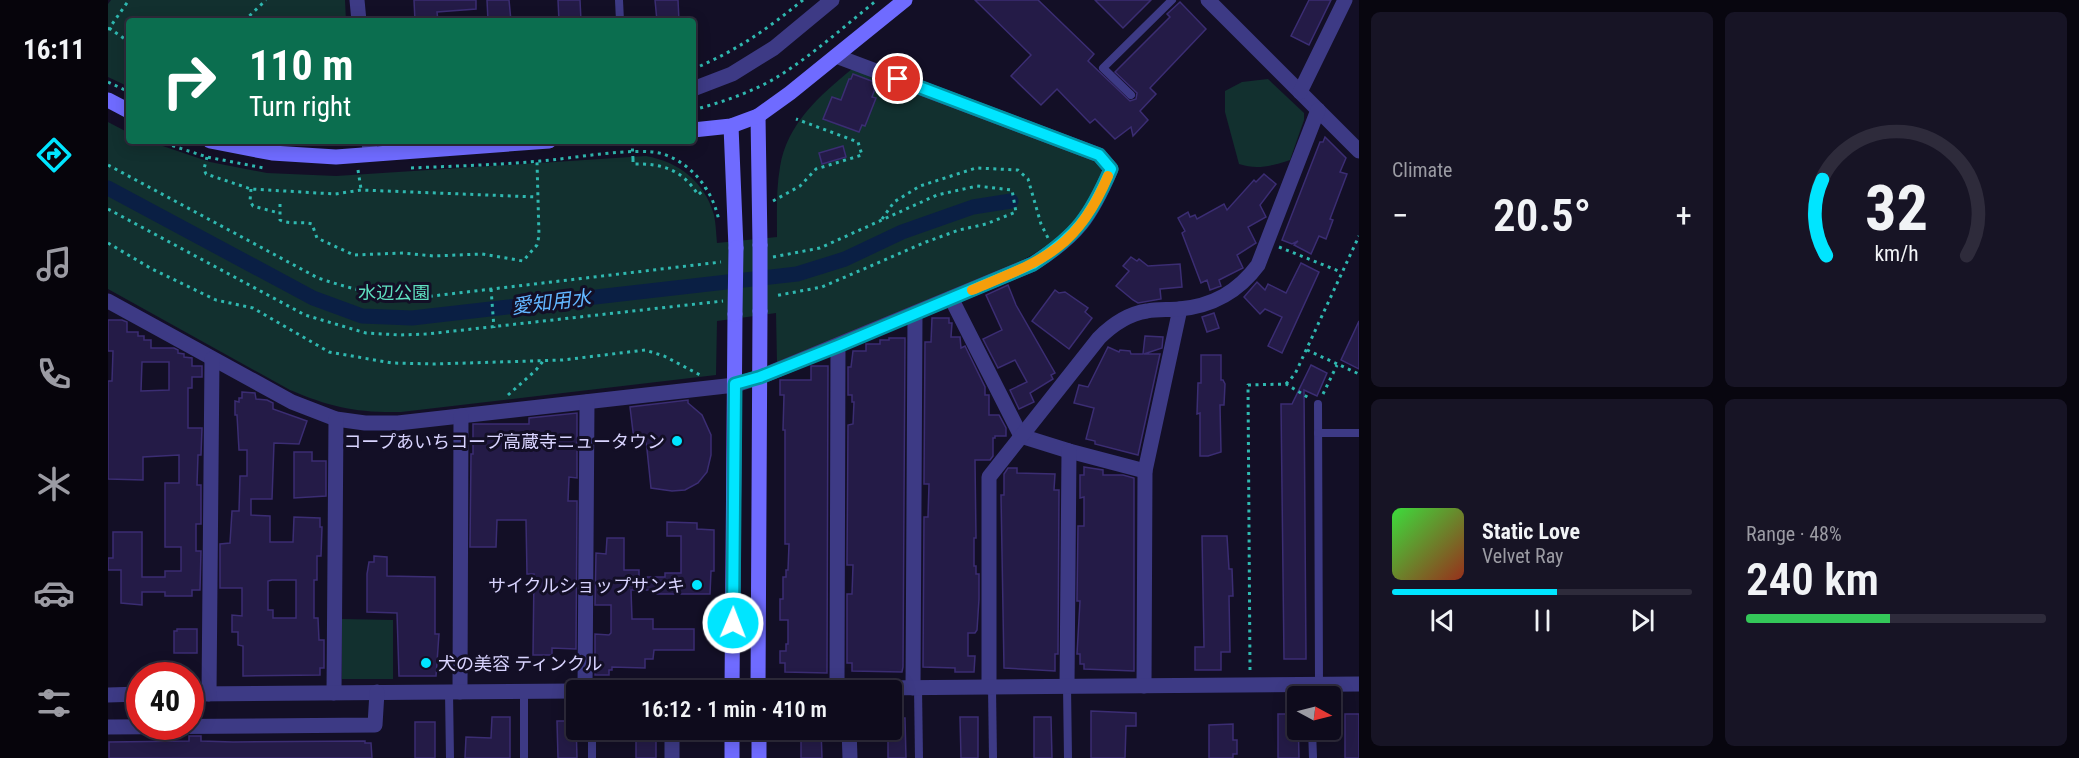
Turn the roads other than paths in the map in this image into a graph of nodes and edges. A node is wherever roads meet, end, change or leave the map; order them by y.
1 (357, 0) edge
2 (619, 0) edge
3 (832, 0) edge
4 (905, 0) edge
5 (1172, 0) edge
6 (1208, 0) edge
7 (1345, 0) edge
8 (359, 18) edge
9 (620, 18) edge
10 (837, 56) junction
11 (696, 88) edge
12 (1300, 92) junction
13 (1131, 95) dead end
14 (108, 100) edge
15 (126, 109) edge
16 (1318, 110) junction
17 (758, 116) junction
18 (731, 126) junction
19 (696, 130) edge
20 (226, 144) edge
21 (460, 144) edge
22 (1358, 145) edge
23 (370, 147) edge
24 (951, 298) junction
25 (108, 302) edge
26 (1180, 309) junction
27 (915, 314) junction
28 (838, 346) junction
29 (212, 359) junction
30 (760, 377) junction
31 (735, 384) junction
32 (587, 402) junction
33 (1318, 404) road end
34 (460, 416) junction
35 (336, 419) junction
36 (1318, 433) junction
37 (1359, 433) edge
38 (1021, 436) junction
39 (1069, 451) junction
40 (1145, 471) junction
41 (582, 680) edge
42 (732, 680) edge
43 (758, 680) edge
44 (845, 680) edge
45 (1359, 684) edge
46 (1067, 686) junction
47 (1144, 686) junction
48 (1314, 686) edge
49 (1336, 686) edge
50 (991, 687) junction
51 (566, 688) edge
52 (902, 688) edge
53 (915, 688) junction
54 (1287, 688) edge
55 (524, 691) junction
56 (377, 692) junction
57 (454, 692) junction
58 (334, 693) junction
59 (126, 694) edge
60 (204, 694) edge
61 (209, 694) junction
62 (108, 695) edge
63 (108, 727) edge
64 (592, 740) edge
65 (672, 740) edge
66 (732, 740) edge
67 (759, 740) edge
68 (849, 740) edge
69 (1312, 740) edge
70 (450, 758) edge
71 (524, 758) edge
72 (592, 758) edge
73 (672, 758) edge
74 (732, 758) edge
75 (759, 758) edge
76 (850, 758) edge
77 (919, 758) edge
78 (993, 758) edge
79 (1068, 758) edge
80 (1312, 758) edge

1 - 8 street
2 - 9 lane
3 - 11 street
4 - 10 street
5 - 13 lane
6 - 12 street
7 - 12 street
10 - 17 street
10 - 24 street
12 - 16 street
14 - 15 street
16 - 22 street
16 - 26 street
17 - 18 street
17 - 30 street, bridge
18 - 19 street
18 - 31 street, bridge
20 - 23 street
21 - 23 street
24 - 27 street
24 - 38 street
25 - 29 street
26 - 38 street
26 - 40 street
27 - 28 street
27 - 53 street
28 - 30 street
28 - 44 street
29 - 35 street
29 - 61 street
30 - 31 street
30 - 43 street
31 - 32 street
31 - 42 street
32 - 34 street
32 - 41 street
33 - 36 lane
34 - 35 street
34 - 57 street
35 - 58 street
36 - 37 lane
36 - 48 lane
38 - 39 street
38 - 50 street
39 - 40 street
39 - 46 street
40 - 47 street
45 - 49 street
46 - 47 street
46 - 50 street
46 - 79 lane
47 - 54 street
50 - 53 street
50 - 78 lane
51 - 55 street
52 - 53 street
53 - 77 lane
55 - 57 street
55 - 71 lane
56 - 57 street
56 - 58 street
56 - 63 street
57 - 70 lane
58 - 61 street
59 - 62 street
60 - 61 street
64 - 72 lane
65 - 73 street
66 - 74 street
67 - 75 street
68 - 76 street
69 - 80 lane

